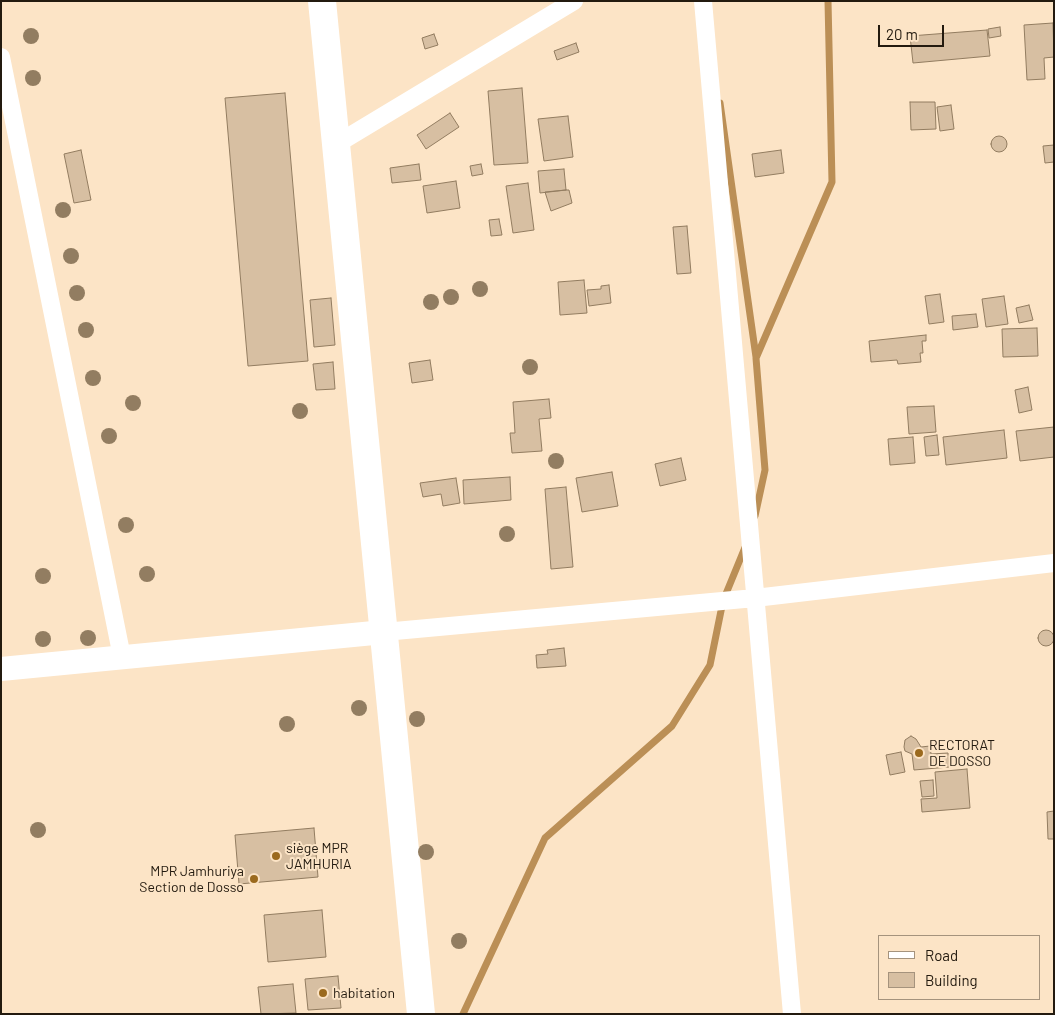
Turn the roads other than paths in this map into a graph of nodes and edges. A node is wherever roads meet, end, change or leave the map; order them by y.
1 (322, 1) edge
2 (574, 1) edge
3 (703, 1) edge
4 (1, 57) edge
5 (335, 145) junction
6 (1054, 563) edge
7 (756, 598) junction
8 (384, 632) junction
9 (122, 657) junction
10 (1, 669) edge
11 (421, 1014) edge
12 (792, 1014) edge

1 - 5 highway
2 - 5 street
3 - 7 street
4 - 9 street
5 - 8 highway
6 - 7 street
7 - 8 street
7 - 12 street
8 - 9 main road
8 - 11 highway
9 - 10 main road

